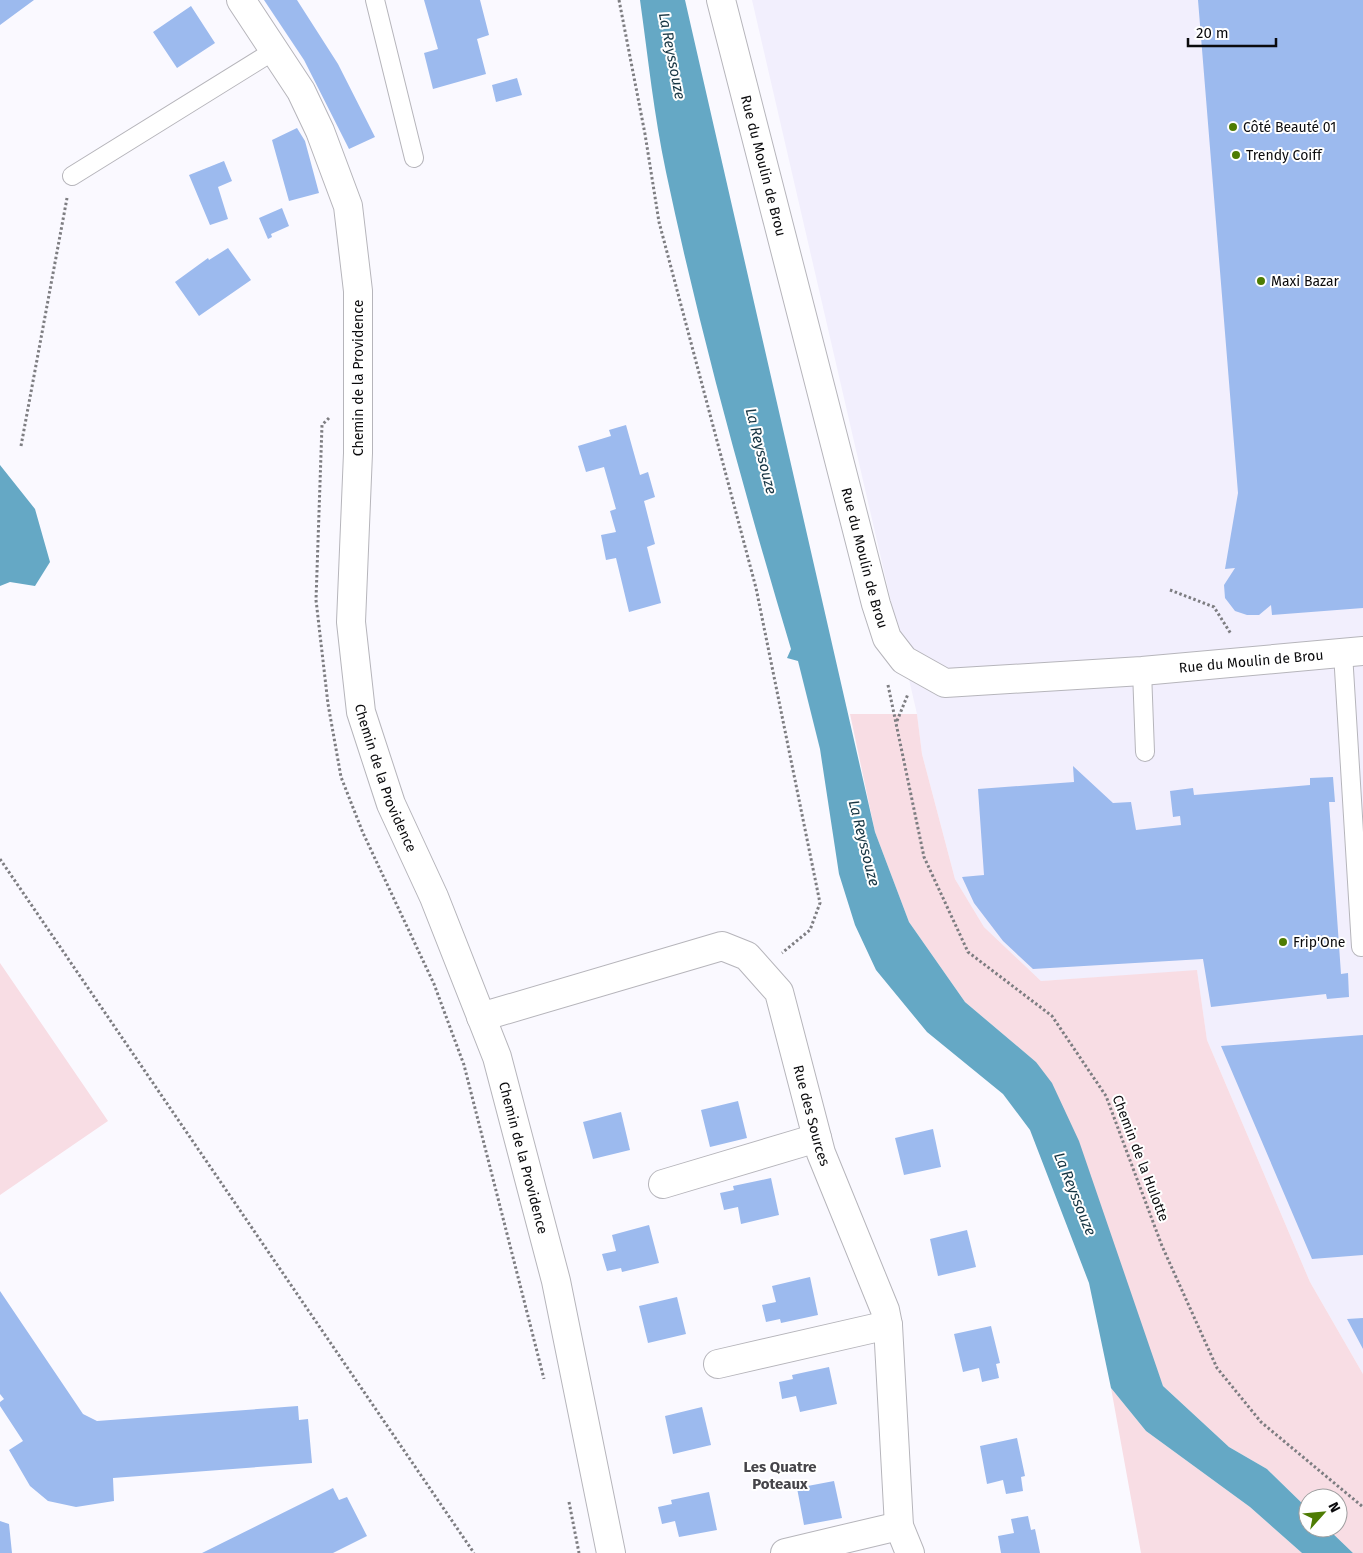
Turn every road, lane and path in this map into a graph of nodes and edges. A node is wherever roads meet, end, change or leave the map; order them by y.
1 (241, 0) edge
2 (375, 0) edge
3 (619, 0) edge
4 (721, 0) edge
5 (275, 50) junction
6 (414, 158) dead end
7 (72, 176) joint
8 (357, 401) junction
9 (21, 446) dead end
10 (1170, 590) dead end
11 (1232, 636) dead end
12 (1353, 652) edge
13 (1142, 670) junction
14 (896, 721) dead end
15 (1145, 752) dead end
16 (0, 859) edge
17 (1363, 946) edge
18 (761, 971) junction
19 (481, 1017) junction
20 (817, 1138) junction
21 (663, 1184) dead end
22 (888, 1325) junction
23 (718, 1364) dead end
24 (547, 1389) dead end
25 (568, 1495) dead end
26 (1363, 1507) edge
27 (900, 1526) junction
28 (474, 1553) edge
29 (579, 1553) edge
30 (611, 1553) edge
31 (784, 1553) edge
32 (910, 1553) edge

1 - 5 street, Chemin de la Providence
2 - 6 lane
3 - 18 path
4 - 13 street, Rue du Moulin de Brou
5 - 7 lane
5 - 8 street, Chemin de la Providence
7 - 9 path
8 - 19 street, Chemin de la Providence
8 - 24 path
10 - 11 path
12 - 13 street, Rue du Moulin de Brou
12 - 17 lane
13 - 15 lane
14 - 26 path, Chemin de la Hulotte
16 - 28 path
18 - 19 street, Rue des Sources
18 - 20 street, Rue des Sources
19 - 30 street, Chemin de la Providence
20 - 21 street
20 - 22 street, Rue des Sources
22 - 23 street
22 - 27 street, Rue des Sources
25 - 29 path
27 - 31 street
27 - 32 street, Rue des Sources

